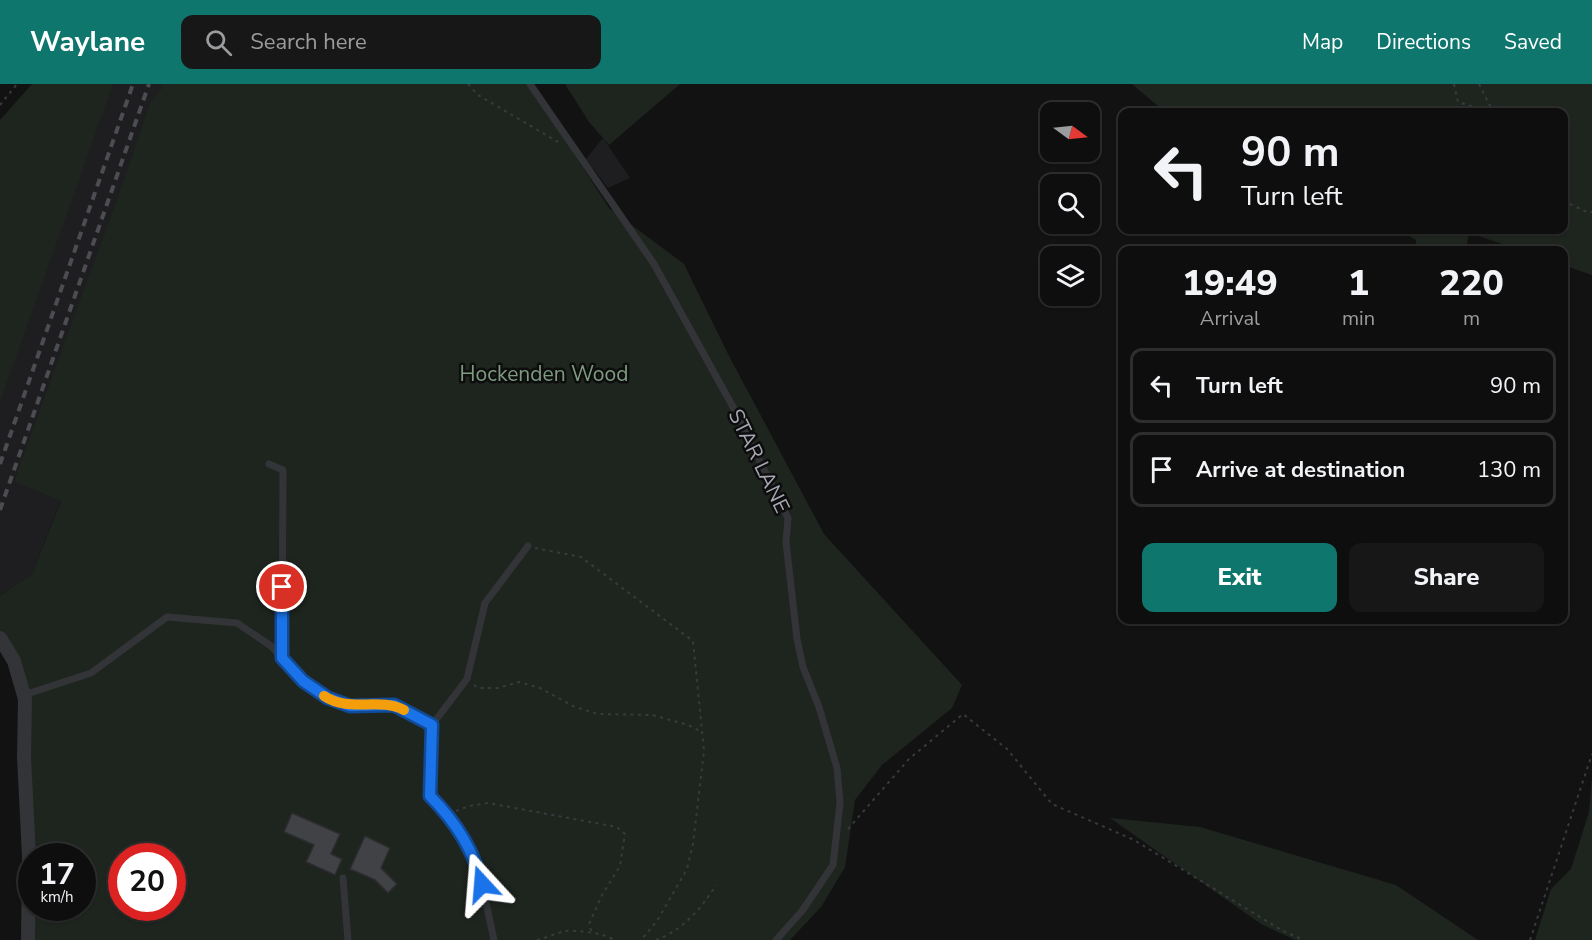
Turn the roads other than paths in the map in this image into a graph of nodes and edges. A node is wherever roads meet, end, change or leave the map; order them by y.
1 (530, 84) edge
2 (268, 464) dead end
3 (528, 546) road end
4 (0, 638) edge
5 (282, 658) junction
6 (24, 695) junction
7 (432, 725) junction
8 (343, 878) dead end
9 (28, 940) edge
10 (348, 940) edge
11 (494, 940) edge
12 (776, 940) edge

1 - 12 lane, STAR LANE
2 - 5 lane
3 - 7 lane
4 - 6 street
5 - 6 lane
5 - 7 lane
6 - 9 street
7 - 11 lane
8 - 10 lane

